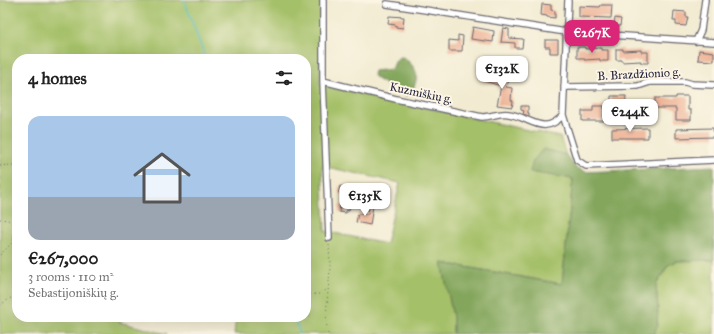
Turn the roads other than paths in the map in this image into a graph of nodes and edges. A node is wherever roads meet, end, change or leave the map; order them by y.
1 (324, 0) edge
2 (568, 0) edge
3 (705, 0) edge
4 (387, 4) dead end
5 (566, 32) junction
6 (696, 41) junction
7 (714, 42) edge
8 (323, 81) junction
9 (714, 85) edge
10 (564, 87) junction
11 (563, 115) junction
12 (714, 160) edge
13 (329, 238) road end

1 - 8 street
2 - 5 street
3 - 6 street
4 - 5 street
5 - 6 street
5 - 10 street
6 - 7 street
8 - 11 street, Kuzmiškių g.
8 - 13 street
9 - 10 street, B. Brazdžionio g.
10 - 11 street
11 - 12 street

